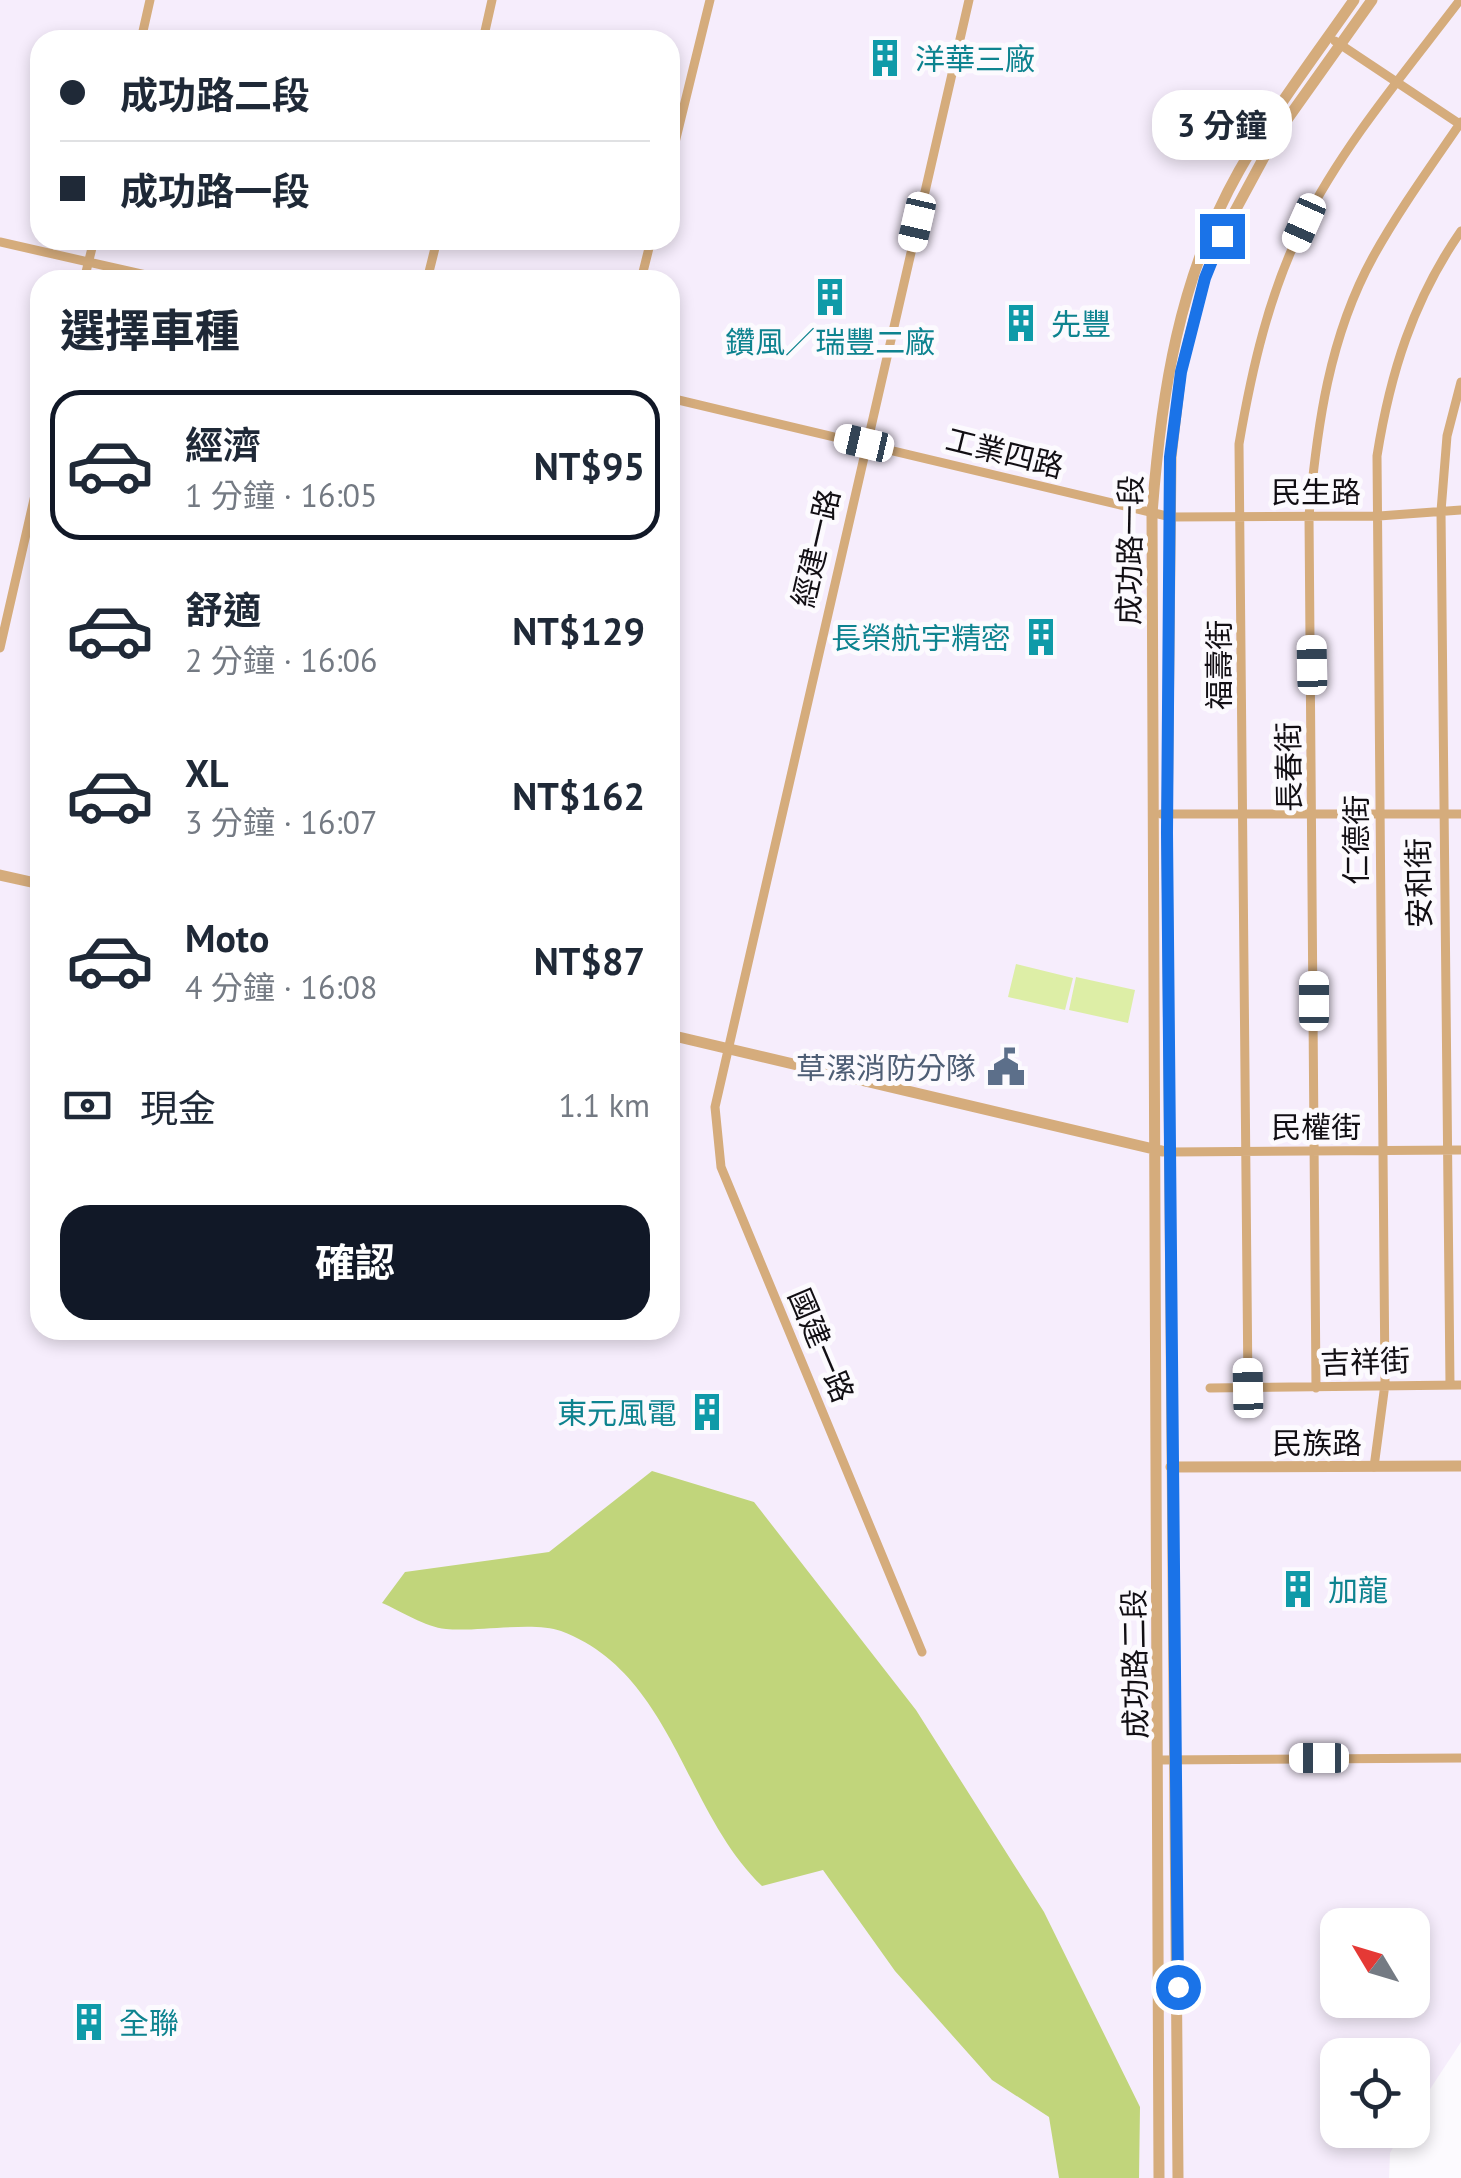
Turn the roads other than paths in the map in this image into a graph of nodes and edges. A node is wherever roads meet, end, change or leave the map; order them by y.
1 (150, 0) edge
2 (492, 0) edge
3 (710, 0) edge
4 (970, 0) edge
5 (1354, 0) edge
6 (1372, 0) edge
7 (1460, 0) edge
8 (143, 30) edge
9 (485, 30) edge
10 (1328, 37) junction
11 (1340, 45) junction
12 (1396, 84) junction
13 (680, 122) edge
14 (1461, 124) edge
15 (1461, 231) edge
16 (0, 242) edge
17 (30, 249) edge
18 (35, 250) edge
19 (91, 250) edge
20 (88, 262) junction
21 (86, 270) edge
22 (124, 270) edge
23 (1461, 382) edge
24 (680, 400) edge
25 (864, 443) junction
26 (1441, 510) junction
27 (1461, 510) edge
28 (1152, 514) junction
29 (1242, 515) junction
30 (1309, 516) junction
31 (1379, 516) junction
32 (30, 517) edge
33 (1171, 517) junction
34 (0, 648) edge
35 (1380, 813) junction
36 (1160, 814) junction
37 (1244, 814) junction
38 (1461, 814) edge
39 (1314, 815) junction
40 (1442, 815) junction
41 (0, 875) edge
42 (30, 882) edge
43 (680, 1038) edge
44 (726, 1050) junction
45 (1155, 1150) junction
46 (1314, 1150) junction
47 (1380, 1150) junction
48 (1448, 1150) junction
49 (1461, 1150) edge
50 (1245, 1151) junction
51 (1170, 1152) junction
52 (1385, 1384) junction
53 (1455, 1385) edge
54 (1210, 1388) dead end
55 (1248, 1388) junction
56 (1316, 1388) junction
57 (1157, 1460) junction
58 (1374, 1466) junction
59 (1461, 1466) edge
60 (1173, 1468) junction
61 (922, 1652) dead end
62 (1177, 1758) junction
63 (1461, 1758) edge
64 (1160, 1760) junction
65 (1160, 2178) edge
66 (1178, 2178) edge

1 - 8 street
2 - 9 street
3 - 13 street
4 - 25 street, 經建一路
5 - 10 street, 成功路一段
6 - 11 street, 成功路一段
7 - 12 street, 福壽街
10 - 11 street
10 - 28 street, 成功路一段
11 - 12 street
11 - 33 street, 成功路一段
12 - 14 street
12 - 29 street, 福壽街
14 - 30 street, 長春街
15 - 31 street, 仁德街
16 - 17 street
18 - 20 street
19 - 20 street
20 - 21 street
20 - 22 street
23 - 26 street, 安和街
24 - 25 street, 工業四路
25 - 28 street, 工業四路
25 - 44 street, 經建一路
26 - 27 street, 民生路
26 - 31 street, 民生路
26 - 40 street, 安和街
28 - 33 street, 工業四路
28 - 36 street, 成功路一段
29 - 30 street, 民生路
29 - 33 street, 民生路
29 - 37 street, 福壽街
30 - 31 street, 民生路
30 - 39 street, 長春街
31 - 35 street, 仁德街
32 - 34 street
33 - 36 street, 成功路一段
35 - 39 street
35 - 40 street
35 - 47 street, 仁德街
36 - 37 street
36 - 45 street, 成功路一段
36 - 51 street, 成功路一段
37 - 39 street
37 - 50 street, 福壽街
38 - 40 street
39 - 46 street, 長春街
40 - 48 street, 安和街
41 - 42 street
43 - 44 street
44 - 45 street
44 - 61 street, 國建一路
45 - 51 street
45 - 57 street, 成功路二段
46 - 47 street, 民權街
46 - 50 street, 民權街
46 - 56 street, 長春街
47 - 48 street, 民權街
47 - 52 street, 仁德街
48 - 49 street, 民權街
48 - 53 street, 安和街
50 - 51 street, 民權街
50 - 55 street, 福壽街
51 - 60 street, 成功路二段
52 - 53 street, 吉祥街
52 - 56 street, 吉祥街
52 - 58 street, 仁德街
54 - 55 street, 吉祥街
55 - 56 street, 吉祥街
57 - 60 street
57 - 64 street, 成功路二段
58 - 59 street, 民族路
58 - 60 street, 民族路
60 - 62 street, 成功路二段
62 - 63 street
62 - 64 street
62 - 66 street, 成功路二段
64 - 65 street, 成功路二段

